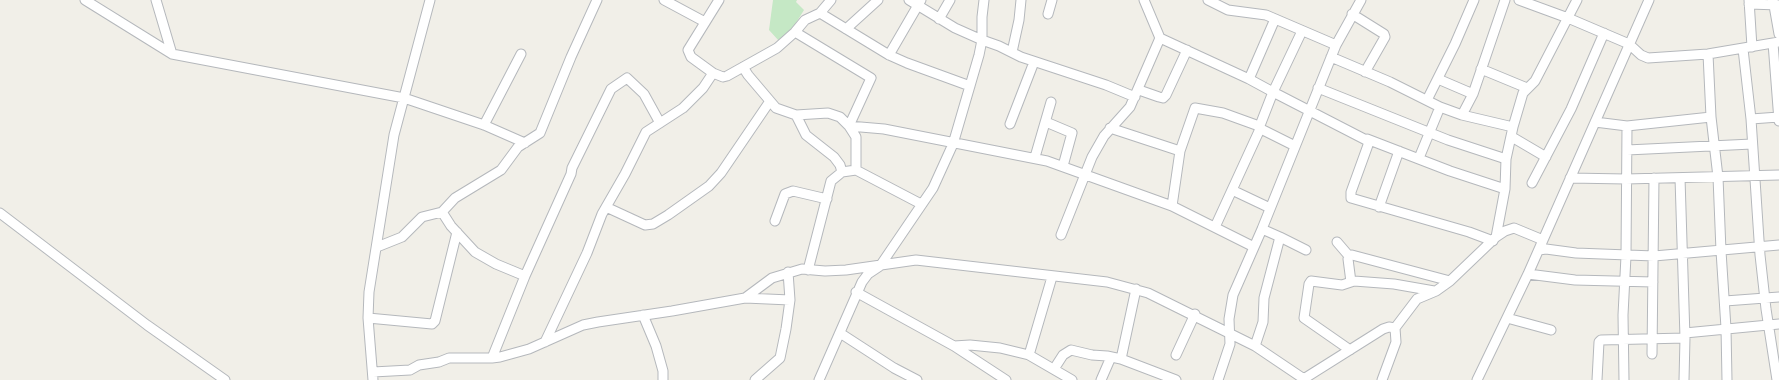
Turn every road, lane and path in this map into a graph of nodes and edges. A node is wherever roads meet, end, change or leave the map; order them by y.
1 (85, 0) edge
2 (156, 0) edge
3 (430, 0) edge
4 (597, 0) edge
5 (664, 0) edge
6 (719, 0) edge
7 (831, 0) edge
8 (878, 0) edge
9 (909, 0) edge
10 (950, 0) edge
11 (984, 0) edge
12 (1021, 0) edge
13 (1052, 0) edge
14 (1139, 0) edge
15 (1144, 0) edge
16 (1208, 0) edge
17 (1360, 0) edge
18 (1474, 0) edge
19 (1505, 0) edge
20 (1519, 0) edge
21 (1576, 0) edge
22 (1650, 0) edge
23 (1749, 2) edge
24 (920, 3) edge
25 (1775, 4) edge
26 (820, 13) junction
27 (1048, 14) dead end
28 (1352, 14) junction
29 (1568, 18) junction
30 (939, 19) junction
31 (1275, 19) junction
32 (705, 22) junction
33 (846, 28) junction
34 (1302, 31) junction
35 (795, 32) junction
36 (1604, 33) junction
37 (1779, 34) edge
38 (1160, 38) junction
39 (982, 40) junction
40 (1776, 42) edge
41 (1629, 44) junction
42 (1336, 45) junction
43 (1748, 48) junction
44 (1187, 50) junction
45 (1012, 52) junction
46 (172, 54) junction
47 (521, 54) dead end
48 (1708, 54) junction
49 (889, 55) junction
50 (1331, 56) junction
51 (1034, 62) junction
52 (743, 67) junction
53 (1481, 69) junction
54 (1365, 72) junction
55 (713, 74) junction
56 (1249, 79) junction
57 (1438, 79) junction
58 (1777, 80) edge
59 (970, 86) junction
60 (1318, 88) junction
61 (1527, 88) junction
62 (1273, 92) junction
63 (1137, 93) junction
64 (1473, 94) junction
65 (404, 98) junction
66 (1427, 100) junction
67 (770, 101) junction
68 (1051, 102) dead end
69 (1440, 107) junction
70 (1310, 110) junction
71 (796, 115) junction
72 (1462, 115) junction
73 (1711, 117) junction
74 (1779, 117) edge
75 (1751, 119) junction
76 (1779, 121) edge
77 (1046, 122) junction
78 (1595, 122) junction
79 (660, 123) junction
80 (1010, 124) dead end
81 (484, 125) junction
82 (849, 126) junction
83 (1626, 126) junction
84 (1110, 128) junction
85 (1260, 128) junction
86 (1512, 132) junction
87 (1429, 133) junction
88 (1367, 139) junction
89 (526, 143) junction
90 (952, 144) junction
91 (1752, 144) junction
92 (1295, 146) junction
93 (1716, 147) junction
94 (1627, 150) junction
95 (1180, 151) junction
96 (1399, 151) junction
97 (1036, 157) junction
98 (1546, 157) junction
99 (1419, 158) junction
100 (1506, 159) junction
101 (1063, 166) junction
102 (856, 170) junction
103 (842, 172) junction
104 (1085, 174) junction
105 (1755, 176) junction
106 (1779, 176) edge
107 (1718, 177) junction
108 (1570, 178) junction
109 (1654, 178) junction
110 (1680, 178) junction
111 (1626, 179) junction
112 (1532, 183) dead end
113 (1504, 189) junction
114 (1232, 190) junction
115 (828, 199) junction
116 (921, 204) junction
117 (1172, 206) junction
118 (606, 207) junction
119 (1379, 207) junction
120 (1270, 208) junction
121 (442, 212) junction
122 (0, 213) edge
123 (775, 221) dead end
124 (1215, 227) junction
125 (1262, 229) junction
126 (457, 232) junction
127 (1060, 235) dead end
128 (1280, 237) junction
129 (1495, 239) junction
130 (1543, 240) junction
131 (1337, 242) dead end
132 (1254, 246) junction
133 (1779, 246) edge
134 (1759, 247) junction
135 (377, 248) junction
136 (1306, 250) dead end
137 (1539, 250) junction
138 (1721, 251) junction
139 (1683, 253) junction
140 (1349, 256) junction
141 (1626, 256) junction
142 (1654, 256) junction
143 (880, 266) junction
144 (808, 270) junction
145 (788, 272) junction
146 (1528, 274) junction
147 (525, 276) junction
148 (1052, 277) junction
149 (1450, 281) junction
150 (1351, 282) junction
151 (1624, 282) junction
152 (1654, 282) junction
153 (1136, 289) junction
154 (1436, 291) junction
155 (856, 292) junction
156 (1779, 297) edge
157 (745, 298) junction
158 (1764, 298) junction
159 (790, 300) junction
160 (1725, 301) junction
161 (1195, 314) junction
162 (643, 315) junction
163 (368, 318) junction
164 (1507, 318) junction
165 (1779, 324) edge
166 (1768, 325) junction
167 (1395, 328) junction
168 (1726, 328) junction
169 (1551, 330) dead end
170 (1230, 332) junction
171 (840, 333) junction
172 (1685, 335) junction
173 (1625, 339) junction
174 (1652, 339) junction
175 (545, 342) junction
176 (954, 346) junction
177 (1255, 346) junction
178 (1350, 350) junction
179 (1652, 354) dead end
180 (1029, 355) junction
181 (1176, 355) dead end
182 (1111, 357) junction
183 (492, 358) junction
184 (1121, 360) junction
185 (1054, 369) junction
186 (373, 376) edge
187 (988, 376) edge
188 (1156, 376) edge
189 (1303, 379) edge
190 (225, 380) edge
191 (663, 380) edge
192 (755, 380) edge
193 (820, 380) edge
194 (917, 380) edge
195 (1006, 380) edge
196 (1072, 380) edge
197 (1101, 380) edge
198 (1176, 380) edge
199 (1218, 380) edge
200 (1382, 380) edge
201 (1477, 380) edge
202 (1598, 380) edge
203 (1624, 380) edge
204 (1684, 380) edge
205 (1727, 380) edge
206 (1777, 380) edge

1 - 46 street
2 - 46 street
3 - 65 street
4 - 89 street
5 - 32 street
6 - 32 street
7 - 26 street
8 - 33 street
9 - 24 street
10 - 30 street
11 - 39 street
12 - 45 street
13 - 27 street
14 - 15 street
15 - 38 street
16 - 31 street
17 - 28 street
18 - 57 street
19 - 53 street
20 - 29 street
21 - 29 street
22 - 41 street
23 - 25 street
23 - 43 street
24 - 30 street
24 - 49 street
25 - 37 street
26 - 33 street
26 - 35 street
28 - 42 street
28 - 54 street
29 - 36 street
29 - 61 street
30 - 39 street
31 - 34 street
31 - 56 street
32 - 55 street
33 - 49 street
34 - 42 street
34 - 62 street
35 - 52 street
35 - 82 street
36 - 41 street
36 - 98 street
38 - 44 street
38 - 63 street
39 - 45 street
39 - 59 street
40 - 43 street
40 - 58 street
41 - 48 street
41 - 78 street
42 - 50 street
43 - 48 street
43 - 75 street
44 - 56 street
44 - 63 street
45 - 51 street
46 - 65 street
47 - 81 street
48 - 73 street
49 - 59 street
50 - 54 street
50 - 60 street
51 - 63 street
51 - 80 street
52 - 55 street
52 - 67 street
53 - 61 street
53 - 64 street
54 - 66 street
55 - 79 street
56 - 62 street
57 - 64 street
57 - 66 street
58 - 74 street
59 - 90 street
60 - 70 street
60 - 87 street
61 - 86 street
62 - 70 street
62 - 85 street
63 - 84 street
64 - 72 street
65 - 81 street
65 - 135 street
66 - 69 street
67 - 71 street
67 - 118 street
68 - 77 street
69 - 72 street
69 - 87 street
70 - 88 street
70 - 92 street
71 - 82 street
71 - 103 street
72 - 86 street
73 - 83 street
73 - 93 street
74 - 75 street
74 - 76 street
75 - 91 street
77 - 97 street
77 - 101 street
78 - 83 street
78 - 108 street
79 - 118 street
79 - 147 street
81 - 89 street
82 - 90 street
82 - 102 street
83 - 94 street
84 - 95 street
84 - 104 street
85 - 92 street
85 - 95 street
85 - 114 street
86 - 98 street
86 - 100 street
87 - 99 street
87 - 100 street
88 - 96 street
88 - 119 street
89 - 121 street
90 - 97 street
90 - 116 street
91 - 93 street
91 - 105 street
92 - 120 street
93 - 94 street
93 - 107 street
94 - 111 street
95 - 117 street
96 - 99 street
96 - 119 street
97 - 101 street
98 - 112 street
99 - 113 street
100 - 113 street
101 - 104 street
102 - 103 street
102 - 116 street
103 - 115 street
104 - 117 street
104 - 127 street
105 - 106 street
105 - 107 street
105 - 134 street
107 - 110 street
107 - 138 street
108 - 111 street
108 - 130 street
109 - 110 street
109 - 111 street
109 - 142 street
110 - 139 street
111 - 141 street
113 - 129 street
114 - 120 street
114 - 124 street
115 - 123 street
115 - 144 street
116 - 143 street
117 - 124 street
118 - 175 street
119 - 129 street
120 - 125 street
121 - 126 street
121 - 135 street
122 - 190 street
124 - 132 street
125 - 128 street
125 - 132 street
126 - 147 street
126 - 163 street
128 - 136 street
128 - 177 street
129 - 130 street
129 - 149 street
130 - 137 street
131 - 140 street
132 - 170 street
133 - 134 street
134 - 138 street
134 - 158 street
135 - 163 street
137 - 141 street
137 - 146 street
138 - 139 street
138 - 160 street
139 - 142 street
139 - 172 street
140 - 149 street
140 - 150 street
141 - 142 street
141 - 151 street
142 - 152 street
143 - 144 street
143 - 148 street
143 - 155 street
144 - 145 street
145 - 157 street
145 - 159 street
146 - 151 street
146 - 164 street
147 - 183 street
148 - 153 street
148 - 180 street
149 - 154 street
150 - 154 street
150 - 178 street
151 - 152 street
151 - 173 street
152 - 174 street
153 - 161 street
153 - 184 street
154 - 167 street
155 - 171 street
155 - 176 street
156 - 158 street
157 - 159 street
157 - 162 street
158 - 160 street
158 - 166 street
159 - 192 street
160 - 168 street
161 - 170 street
161 - 181 street
162 - 175 street
162 - 191 street
163 - 186 street
164 - 169 street
164 - 201 street
165 - 166 street
166 - 168 street
166 - 206 street
167 - 178 street
167 - 200 street
168 - 172 street
168 - 205 street
170 - 177 street
170 - 199 street
171 - 193 street
171 - 194 street
172 - 174 street
172 - 204 street
173 - 174 street
173 - 202 street
173 - 203 street
174 - 179 street
175 - 183 street
176 - 180 street
176 - 187 street
177 - 189 street
178 - 189 street
180 - 185 street
182 - 184 street
182 - 185 street
182 - 197 street
183 - 186 street
184 - 188 street
185 - 196 street
187 - 195 street
188 - 198 street

